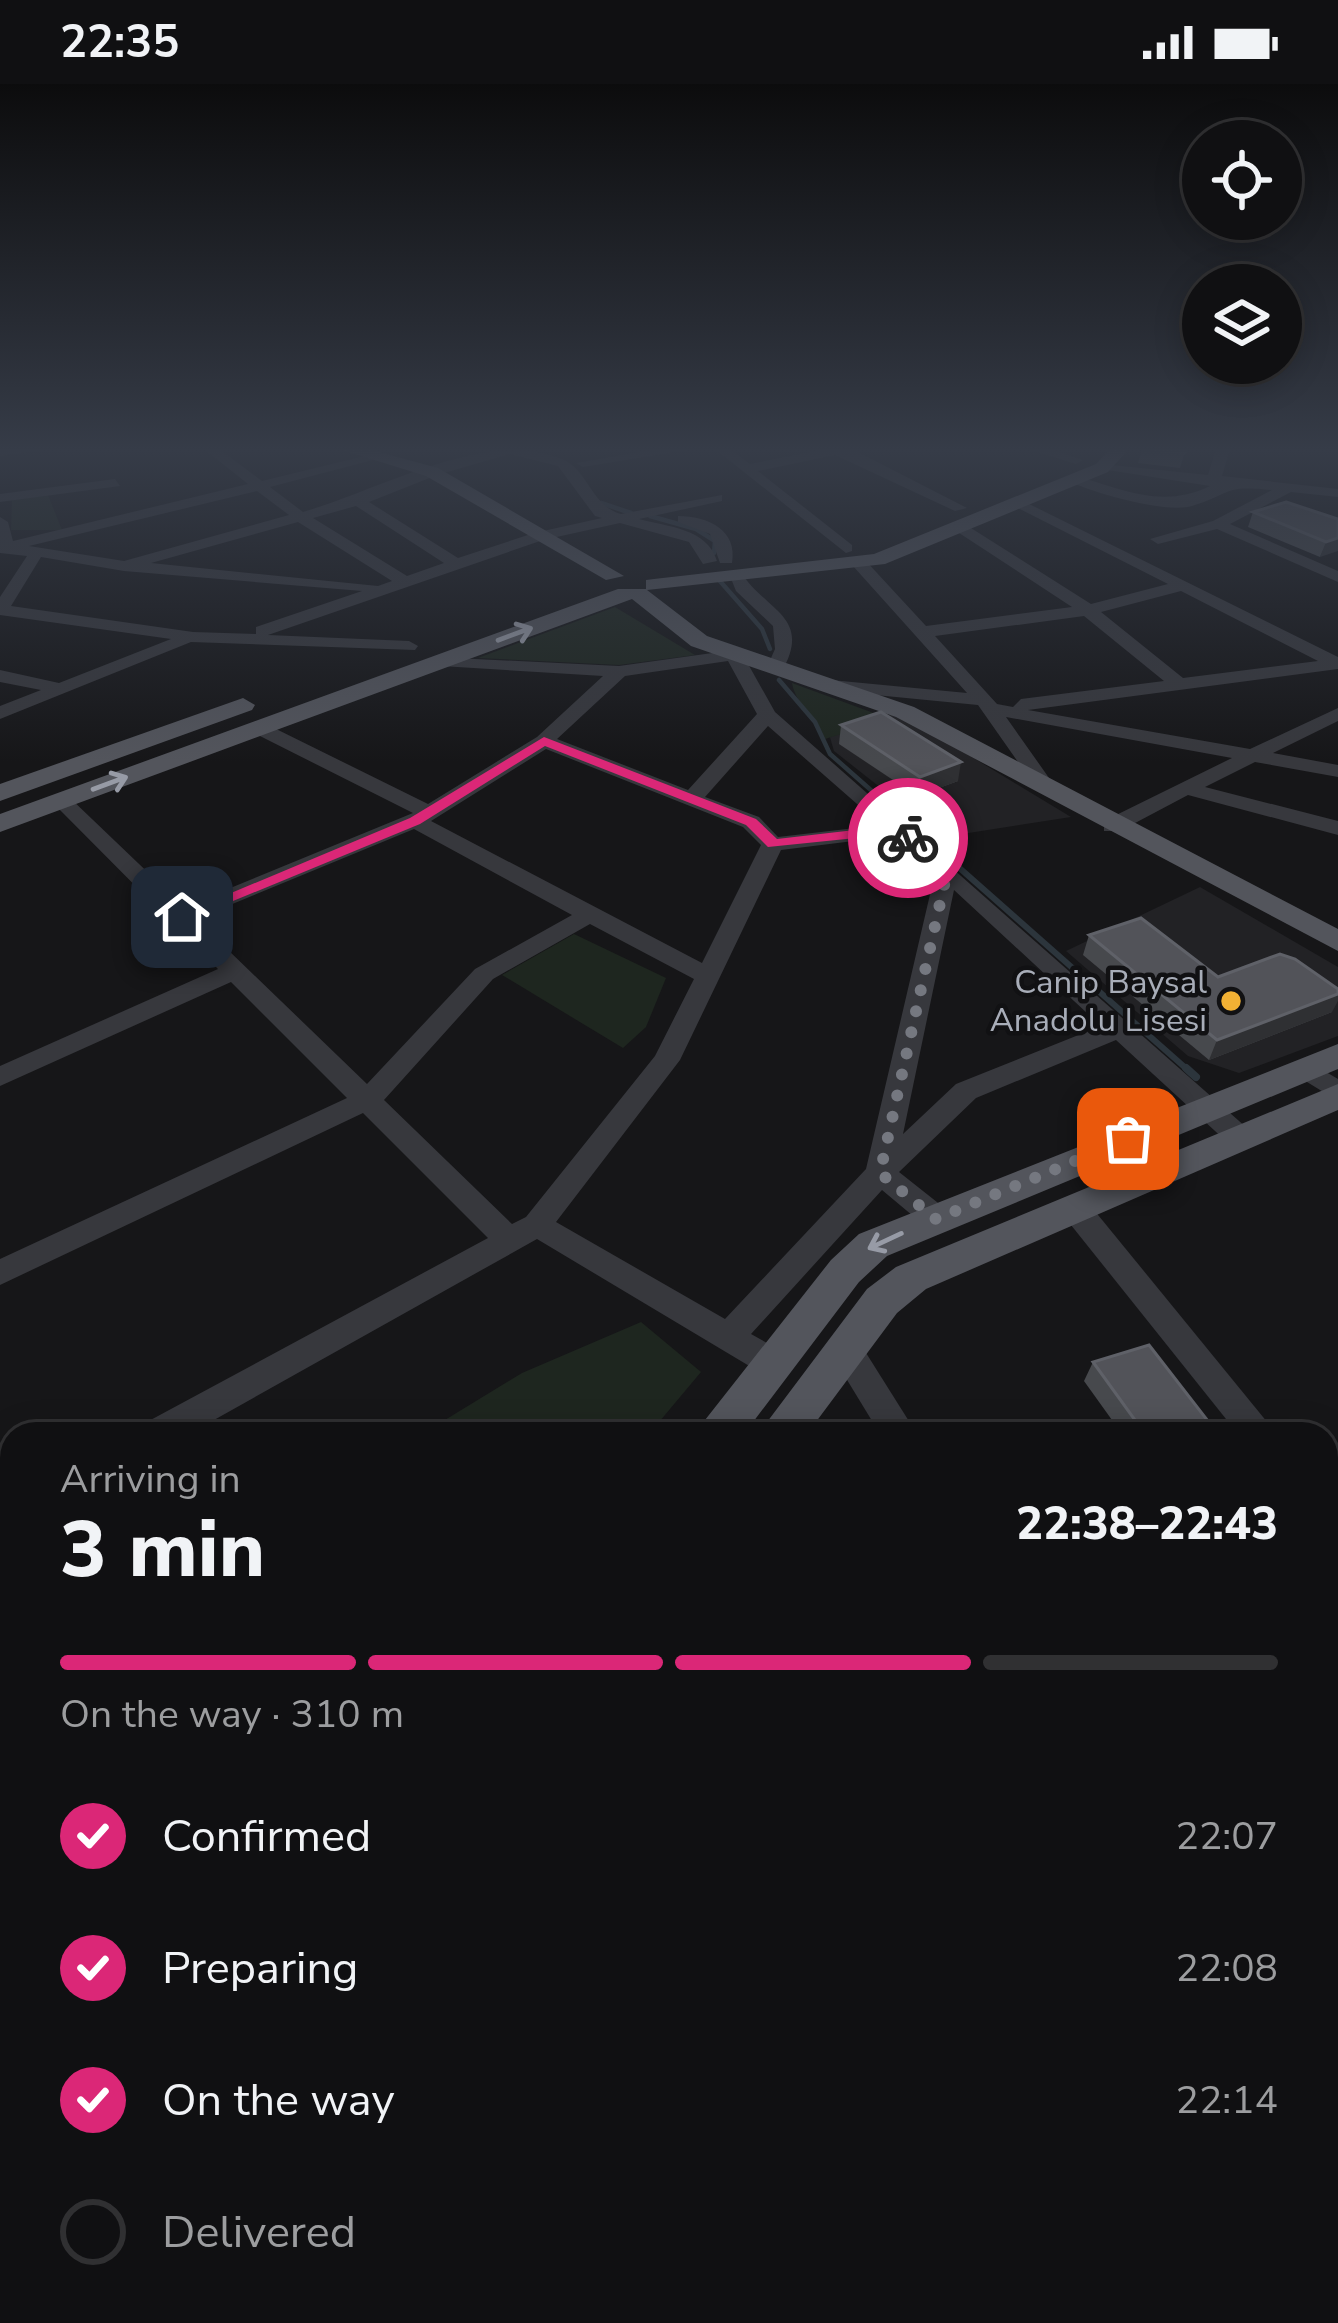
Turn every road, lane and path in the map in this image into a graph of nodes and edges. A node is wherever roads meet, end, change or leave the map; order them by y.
1 (36, 553) edge
2 (49, 553) edge
3 (115, 553) edge
4 (165, 553) edge
5 (359, 553) edge
6 (440, 553) edge
7 (487, 553) edge
8 (571, 553) edge
9 (711, 553) edge
10 (726, 553) edge
11 (896, 553) edge
12 (1009, 553) edge
13 (1121, 553) edge
14 (1285, 553) edge
15 (852, 555) junction
16 (128, 563) junction
17 (456, 564) junction
18 (723, 565) junction
19 (1338, 577) edge
20 (404, 581) junction
21 (626, 584) junction
22 (1185, 585) junction
23 (383, 588) junction
24 (0, 610) edge
25 (1088, 610) junction
26 (474, 624) dead end
27 (924, 632) junction
28 (193, 637) junction
29 (245, 637) junction
30 (427, 649) junction
31 (734, 656) junction
32 (776, 667) junction
33 (619, 671) junction
34 (0, 676) edge
35 (302, 685) dead end
36 (831, 686) junction
37 (1181, 686) junction
38 (62, 689) junction
39 (258, 700) dead end
40 (987, 704) junction
41 (0, 712) edge
42 (1338, 714) edge
43 (766, 715) junction
44 (260, 728) junction
45 (1009, 730) junction
46 (544, 741) junction
47 (983, 749) junction
48 (1251, 756) junction
49 (1338, 771) edge
50 (1044, 785) junction
51 (1186, 788) junction
52 (0, 793) edge
53 (692, 799) junction
54 (62, 801) junction
55 (422, 816) junction
56 (0, 824) edge
57 (1112, 826) junction
58 (1338, 828) edge
59 (898, 829) junction
60 (773, 844) junction
61 (947, 872) junction
62 (182, 917) junction
63 (586, 917) junction
64 (1338, 942) edge
65 (237, 970) junction
66 (709, 976) junction
67 (1115, 1030) junction
68 (1321, 1062) edge
69 (0, 1076) edge
70 (1338, 1094) edge
71 (370, 1099) junction
72 (1204, 1107) junction
73 (1237, 1136) junction
74 (880, 1173) junction
75 (1074, 1207) junction
76 (936, 1219) junction
77 (524, 1233) junction
78 (0, 1273) edge
79 (729, 1336) junction
80 (844, 1347) junction
81 (773, 1363) junction
82 (180, 1422) edge
83 (726, 1422) edge
84 (790, 1422) edge
85 (891, 1422) edge
86 (1248, 1422) edge

1 - 24 street
2 - 16 street
3 - 16 street
4 - 16 street
5 - 20 street
6 - 17 street
7 - 17 street
8 - 21 main road
9 - 18 street
10 - 18 street
11 - 15 main road
12 - 25 street
13 - 22 street
14 - 19 street
15 - 18 main road
15 - 27 street
16 - 23 street
17 - 20 street
18 - 21 main road
18 - 21 main road
18 - 32 street
20 - 23 street
21 - 26 main road
30 -> 21 main road
21 - 31 main road
22 - 25 street
22 - 37 street
23 - 29 street
24 - 28 street
25 - 27 street
25 - 37 street
27 - 40 street
28 - 29 street
28 - 38 street
29 - 30 street
30 - 33 street
30 - 35 main road
30 - 44 main road
31 - 32 main road
31 - 33 street
31 - 43 street
32 - 36 main road
33 - 46 street
34 - 38 street
36 - 40 street
36 - 47 main road
37 - 40 street
38 - 41 street
39 - 52 main road
40 - 45 street
40 - 48 street
42 - 48 street
43 - 53 street
43 - 59 street
54 -> 44 main road
44 - 55 street
45 - 47 street
45 - 50 street
46 - 53 street
46 - 55 street
47 - 50 main road
48 - 49 street
48 - 51 street
50 - 57 main road
51 - 57 street
51 - 58 street
53 - 60 street
54 - 56 main road
54 - 62 street
55 - 62 street
55 - 63 street
57 - 64 main road
59 - 60 street
59 - 61 street
60 - 66 street
61 - 67 street
61 - 74 street
62 - 65 street
63 - 66 street
63 - 71 street
65 - 69 street
65 - 71 street
66 - 77 street
67 - 72 street
67 - 74 street
68 - 70 street
68 - 72 main road
70 - 73 main road
71 - 77 street
71 - 78 street
72 - 73 street
72 - 76 main road
73 - 75 main road
74 - 76 street
74 - 79 street
75 - 80 main road
75 - 86 street
76 -> 81 main road
77 - 79 street
77 - 82 street
79 - 81 street
80 - 84 main road
80 - 85 street
81 - 83 main road

